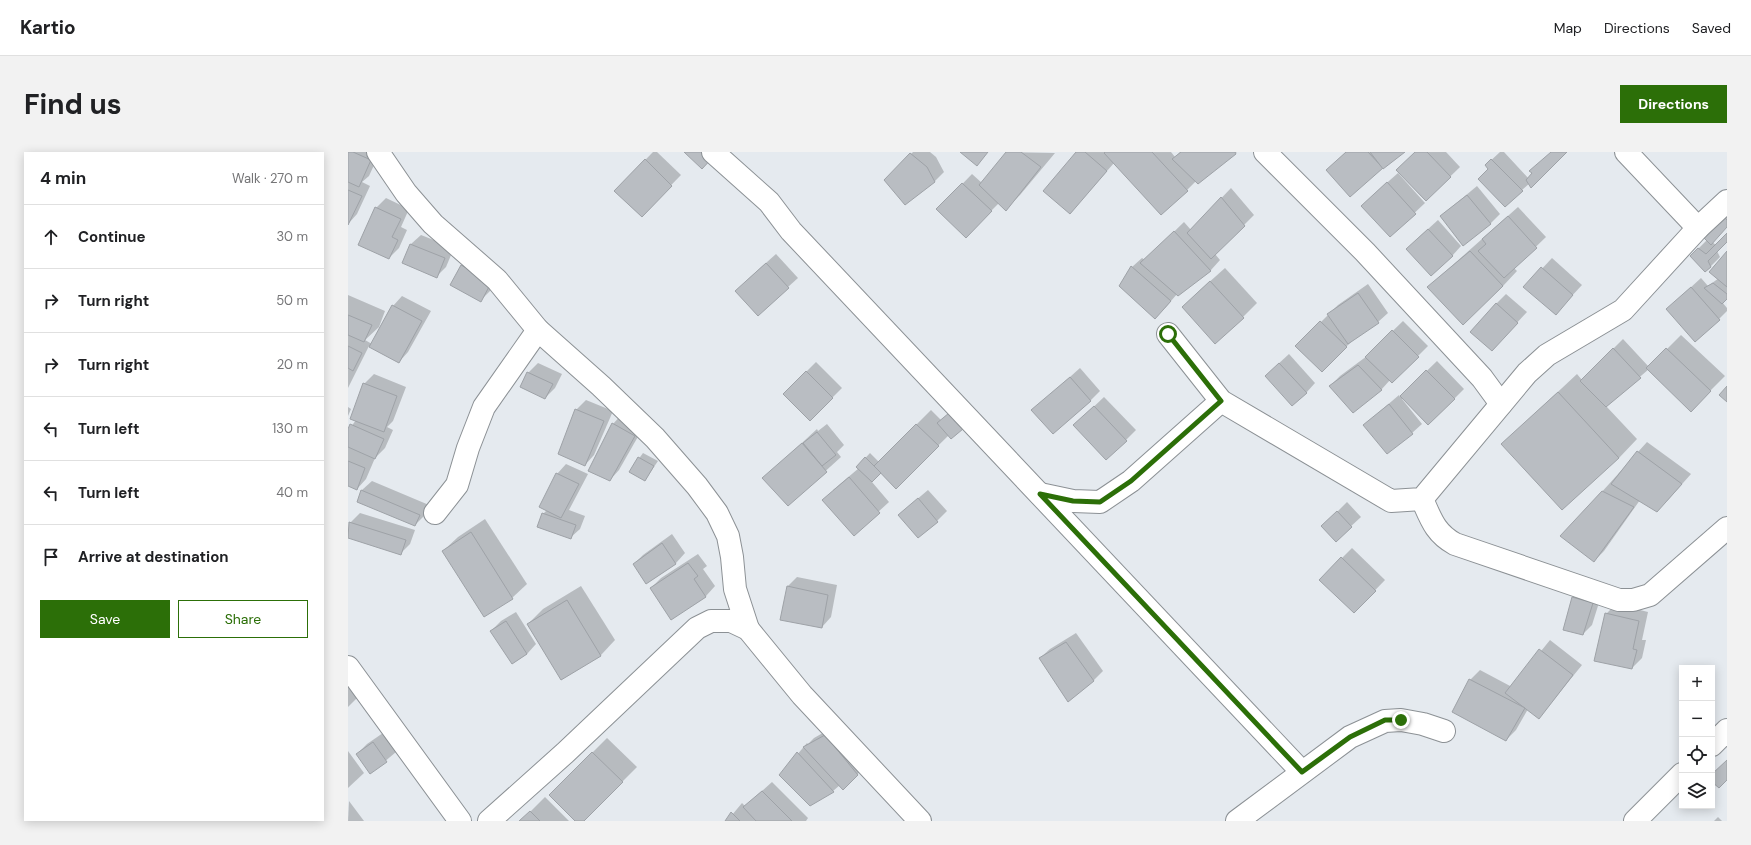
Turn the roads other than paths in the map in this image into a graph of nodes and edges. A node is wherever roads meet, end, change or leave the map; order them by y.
1 (378, 152) edge
2 (713, 152) edge
3 (1265, 152) edge
4 (1626, 152) edge
5 (1727, 201) edge
6 (1698, 228) junction
7 (538, 330) junction
8 (1168, 334) dead end
9 (1221, 401) junction
10 (1501, 404) junction
11 (1040, 494) junction
12 (1422, 499) junction
13 (435, 513) dead end
14 (1727, 528) edge
15 (735, 589) junction
16 (711, 621) junction
17 (748, 629) junction
18 (348, 667) edge
19 (1727, 730) edge
20 (1444, 731) dead end
21 (1715, 741) edge
22 (1302, 772) junction
23 (1679, 777) edge
24 (460, 821) edge
25 (489, 821) edge
26 (920, 821) edge
27 (1237, 821) edge
28 (1635, 821) edge

1 - 7 street
2 - 11 street
3 - 10 street
4 - 6 street
5 - 6 street
6 - 10 street
7 - 13 street
7 - 15 street
8 - 9 street
9 - 11 street
9 - 12 street
10 - 12 street
11 - 22 street
12 - 14 street
15 - 16 street
15 - 17 street
16 - 17 street
16 - 25 street
17 - 26 street
18 - 24 street
19 - 21 street
20 - 22 street
22 - 27 street
23 - 28 street

